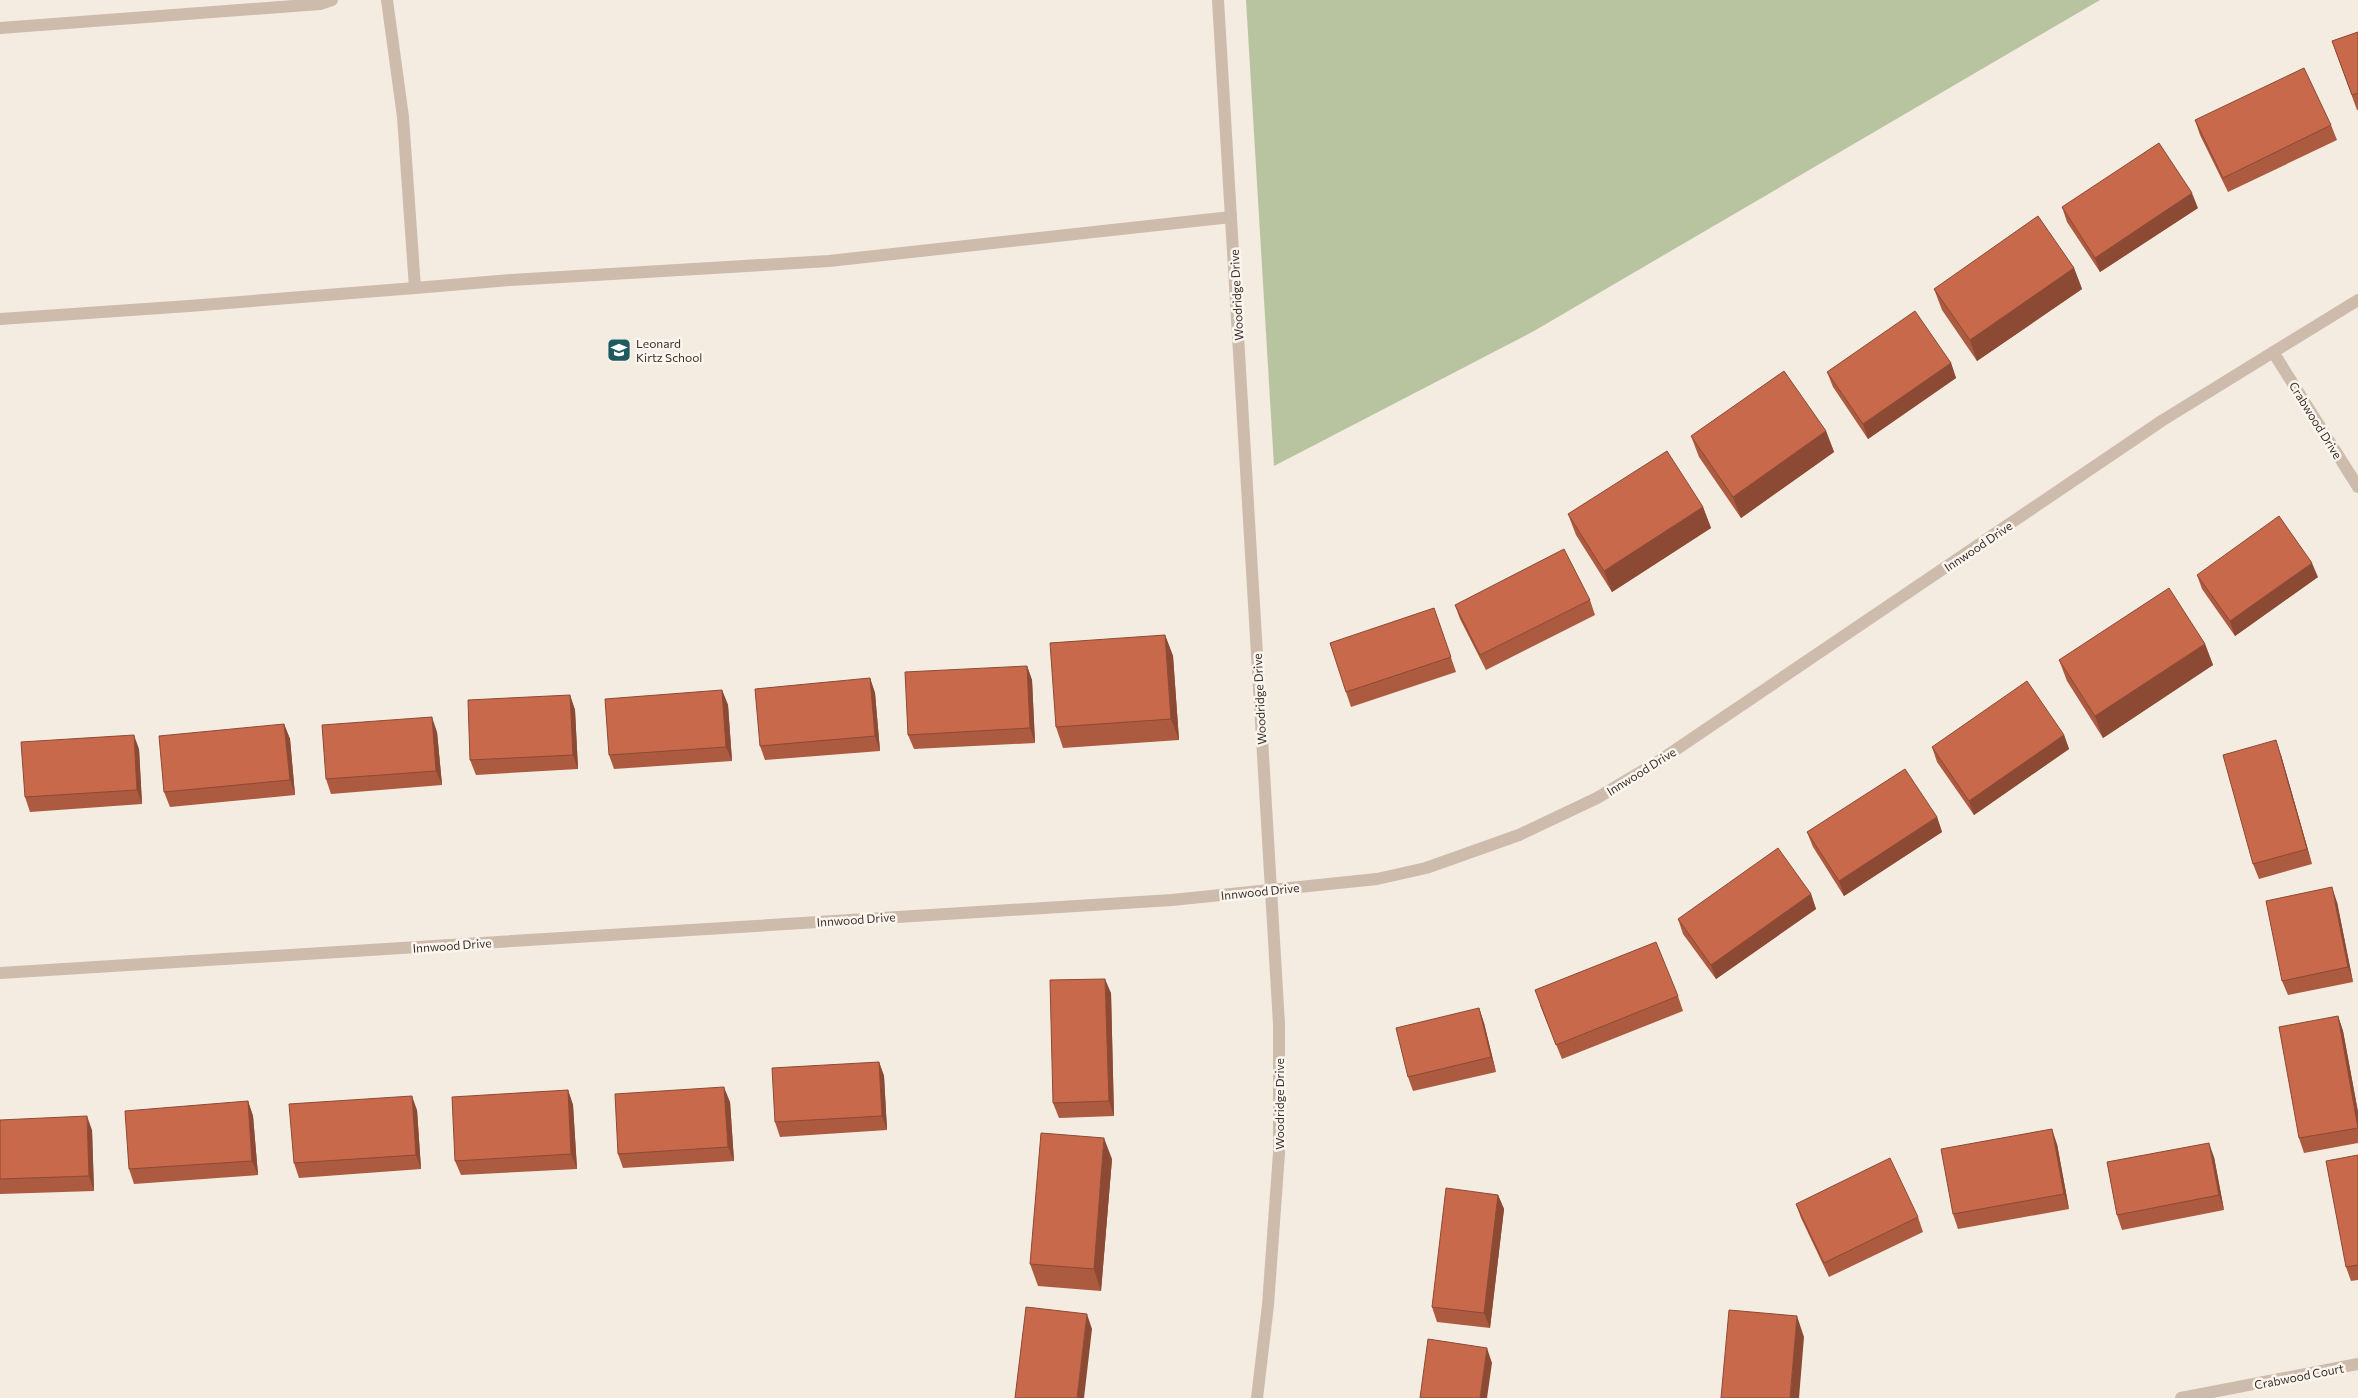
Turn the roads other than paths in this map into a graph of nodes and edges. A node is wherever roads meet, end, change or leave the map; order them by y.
1 (332, 0) edge
2 (387, 0) edge
3 (1218, 0) edge
4 (0, 28) edge
5 (1231, 217) junction
6 (415, 288) junction
7 (2358, 300) edge
8 (0, 319) edge
9 (2273, 352) junction
10 (2358, 488) edge
11 (1271, 890) junction
12 (0, 973) edge
13 (2358, 1364) edge
14 (1257, 1398) edge
15 (2181, 1398) edge

1 - 4 street
2 - 6 street
3 - 5 street, Woodridge Drive
5 - 6 street
5 - 11 street, Woodridge Drive
6 - 8 street
7 - 9 street, Innwood Drive
9 - 10 street, Crabwood Drive
9 - 11 street, Innwood Drive
11 - 12 street, Innwood Drive
11 - 14 street, Woodridge Drive
13 - 15 street, Crabwood Court

